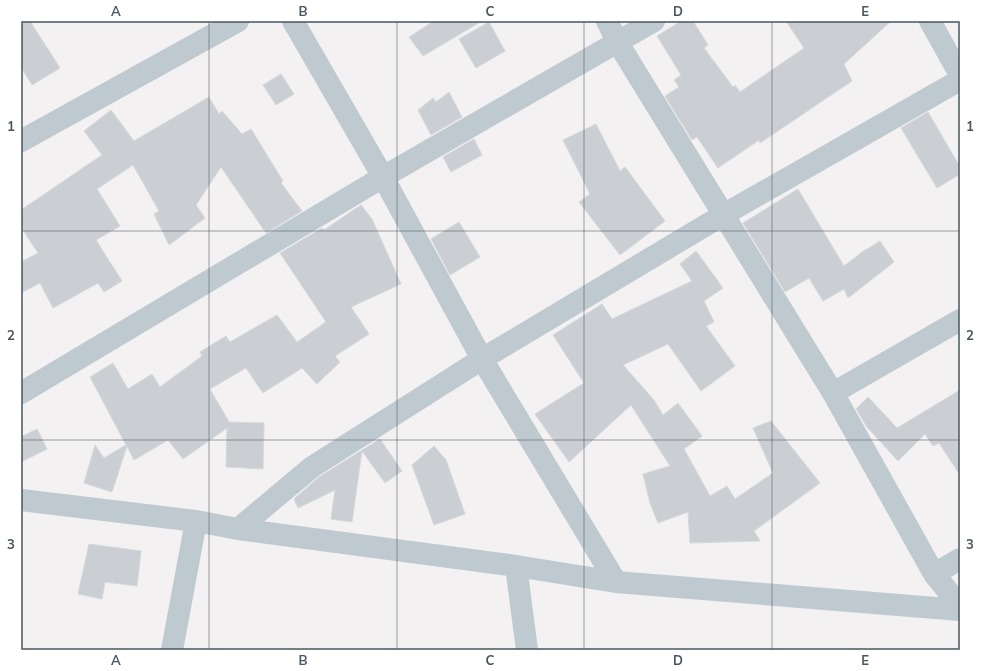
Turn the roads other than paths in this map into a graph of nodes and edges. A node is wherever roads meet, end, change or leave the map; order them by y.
1 (238, 21) edge
2 (293, 21) edge
3 (607, 21) edge
4 (654, 21) edge
5 (930, 21) edge
6 (618, 43) junction
7 (960, 75) edge
8 (960, 80) edge
9 (21, 141) edge
10 (383, 177) junction
11 (723, 214) junction
12 (960, 320) edge
13 (482, 359) junction
14 (21, 393) edge
15 (834, 393) junction
16 (21, 500) edge
17 (196, 521) junction
18 (238, 529) junction
19 (960, 559) edge
20 (516, 566) junction
21 (934, 574) junction
22 (616, 582) junction
23 (960, 606) edge
24 (960, 610) edge
25 (172, 650) edge
26 (527, 650) edge

1 - 9 street
2 - 10 street
3 - 6 street
4 - 6 street
5 - 7 street
6 - 10 street
6 - 11 street
8 - 11 street
10 - 13 street
10 - 14 street
11 - 13 street
11 - 15 street
12 - 15 street
13 - 18 street
13 - 22 street
15 - 21 street
16 - 17 street
17 - 18 street
17 - 25 street
18 - 20 street
19 - 21 street
20 - 22 street
20 - 26 street
21 - 23 street
22 - 24 street

